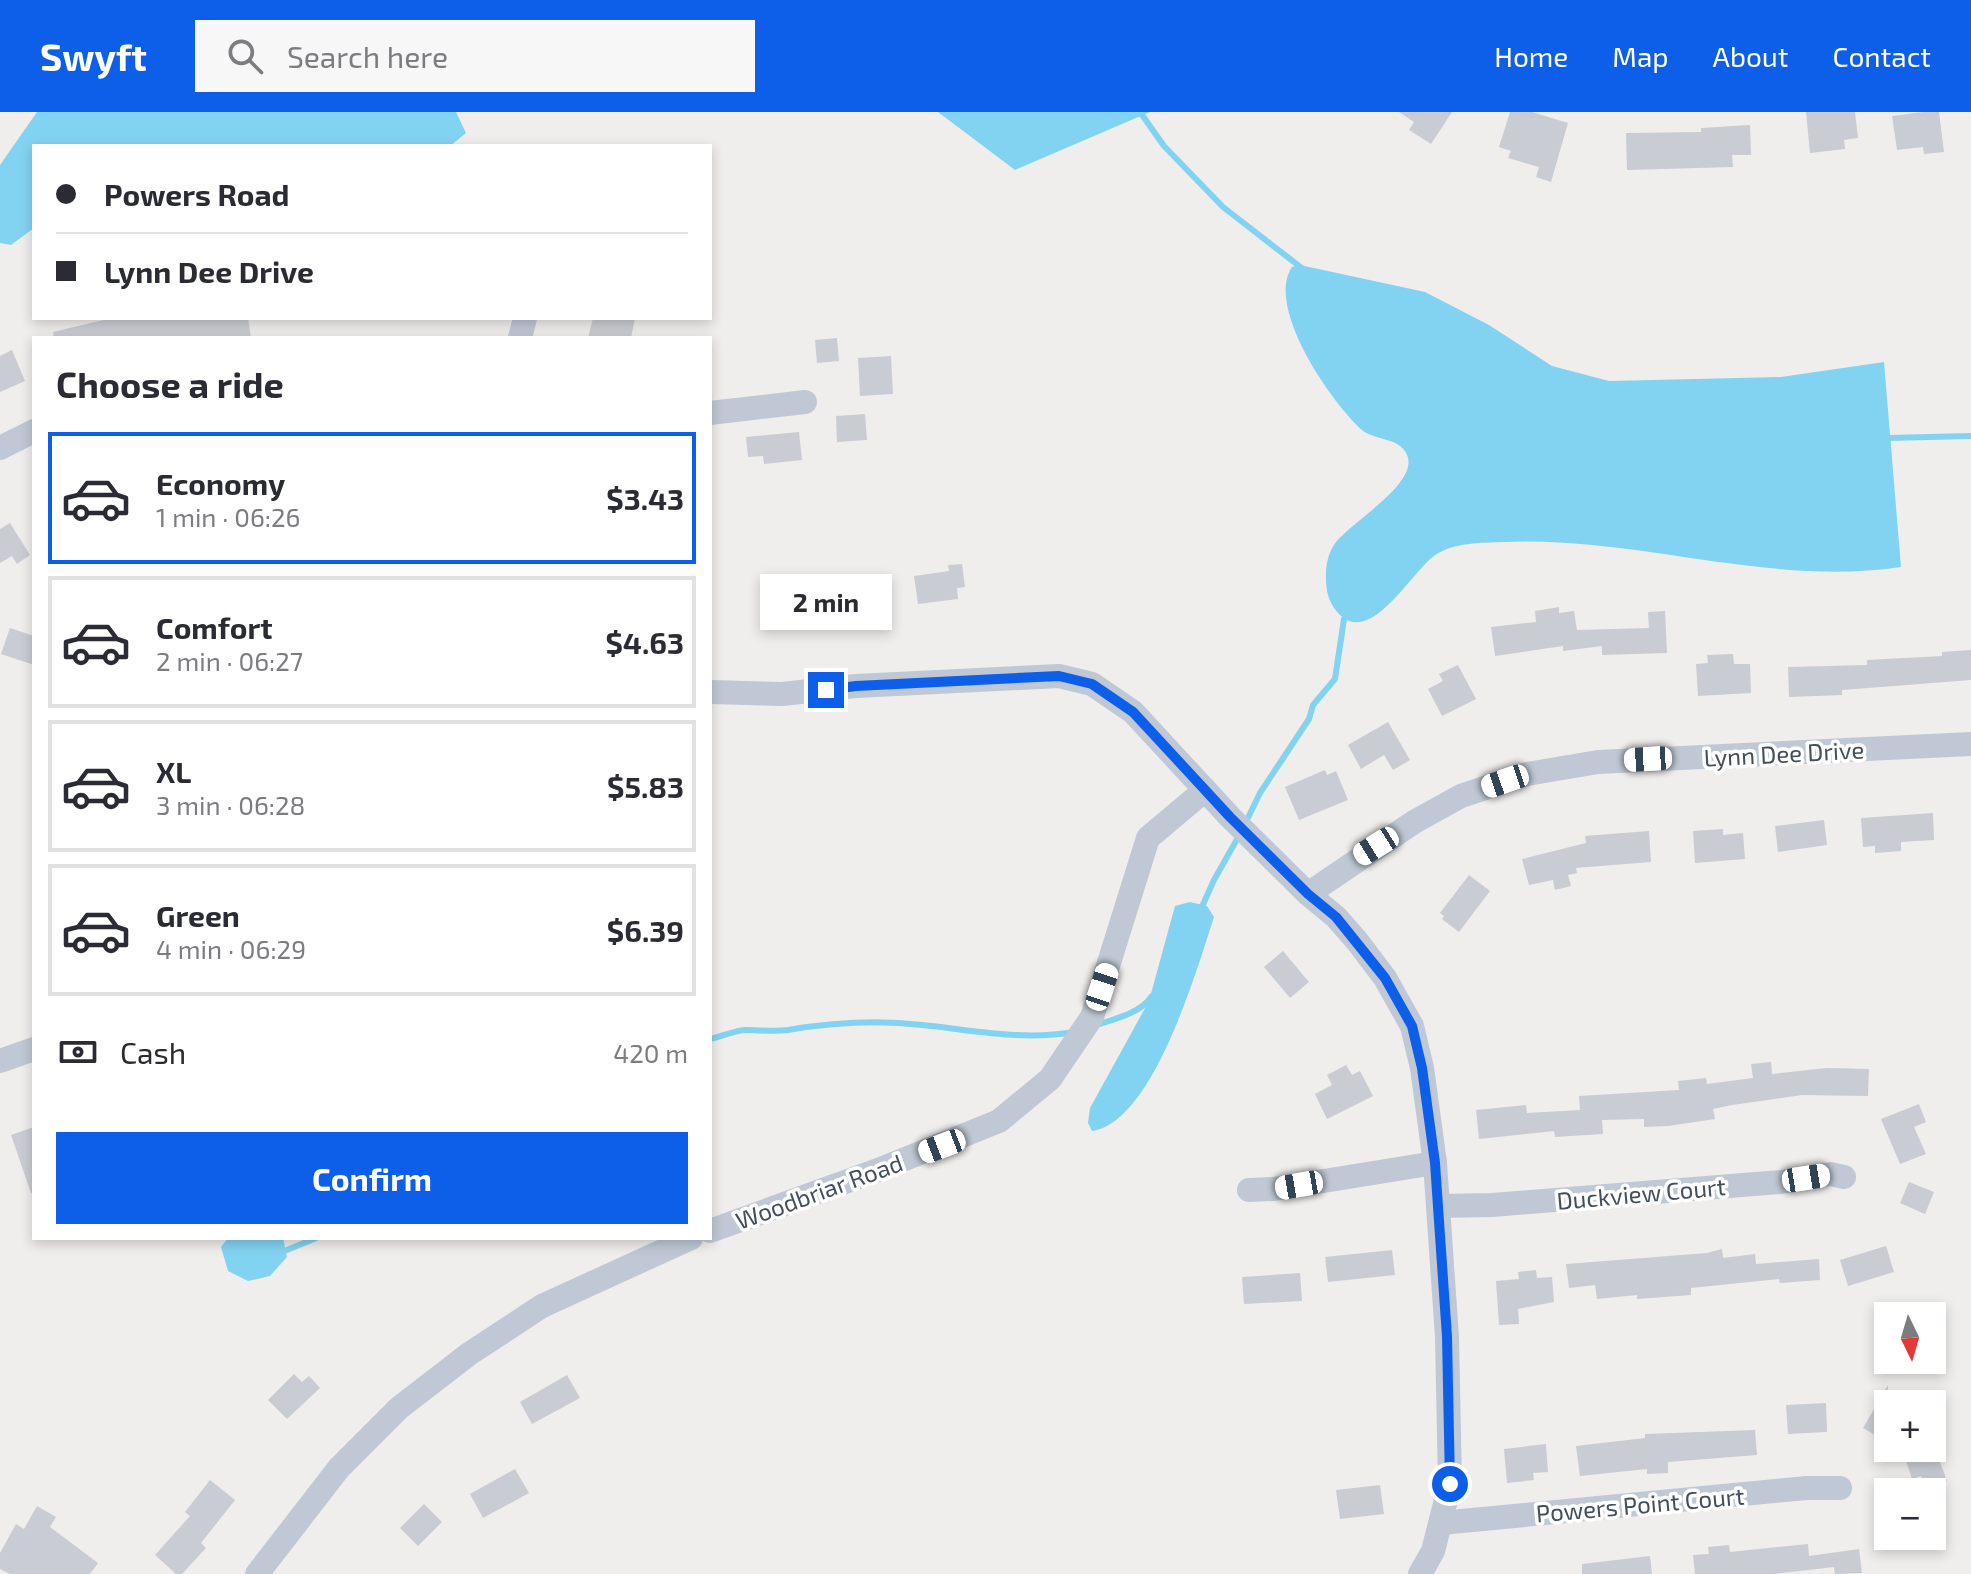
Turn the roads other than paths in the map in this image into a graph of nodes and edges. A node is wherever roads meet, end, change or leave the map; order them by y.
1 (805, 402) dead end
2 (712, 413) edge
3 (32, 432) edge
4 (0, 448) edge
5 (712, 692) edge
6 (1971, 744) edge
7 (1205, 790) junction
8 (1308, 894) junction
9 (32, 1050) edge
10 (0, 1061) edge
11 (1435, 1163) junction
12 (1844, 1177) dead end
13 (1249, 1190) dead end
14 (1438, 1206) junction
15 (712, 1230) edge
16 (687, 1240) edge
17 (1840, 1488) dead end
18 (1441, 1523) junction
19 (257, 1574) edge
20 (1420, 1574) edge

1 - 2 street
3 - 4 street
5 - 7 street
6 - 8 street, Lynn Dee Drive
7 - 8 street
7 - 15 street, Woodbriar Road
8 - 11 street
9 - 10 street
11 - 13 street
11 - 14 street
12 - 14 street, Duckview Court
14 - 18 street
16 - 19 street
17 - 18 street, Powers Point Court
18 - 20 street

